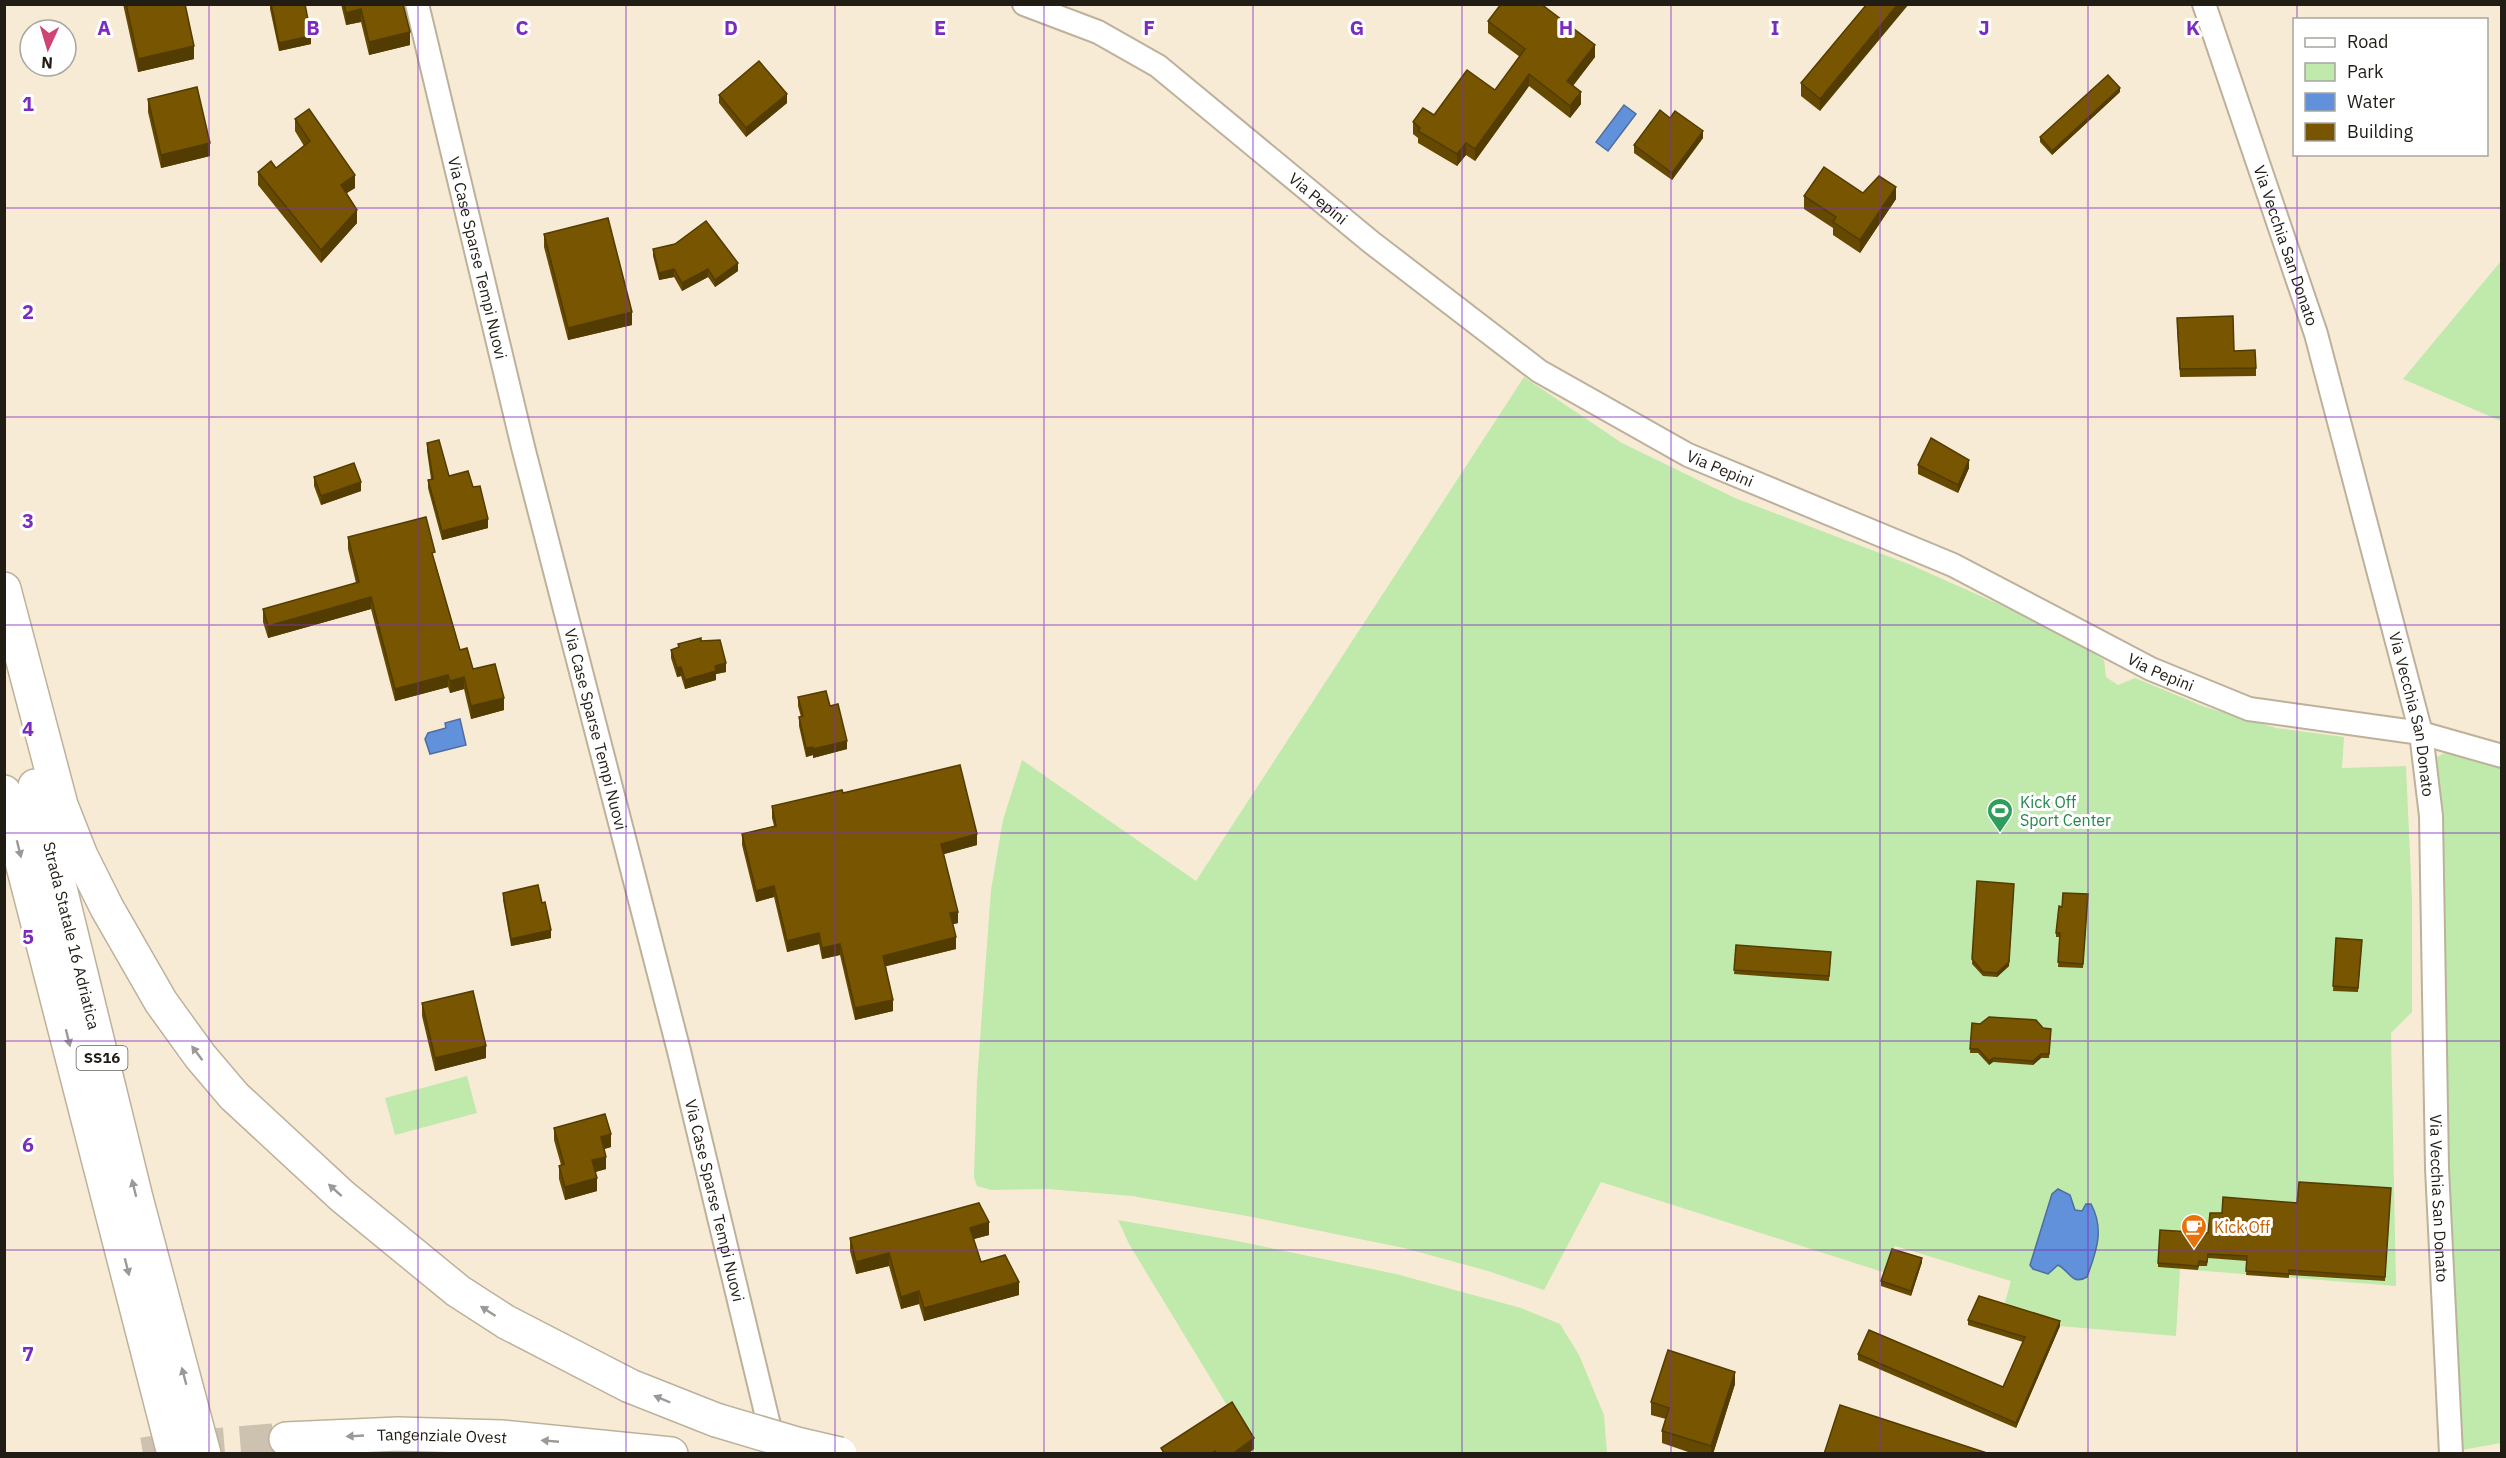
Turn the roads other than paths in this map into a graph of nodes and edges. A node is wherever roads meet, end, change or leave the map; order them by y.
1 (417, 4) edge
2 (1024, 4) edge
3 (2204, 4) edge
4 (4, 589) edge
5 (4, 662) edge
6 (2421, 733) junction
7 (2502, 756) edge
8 (4, 792) edge
9 (196, 1418) junction
10 (286, 1439) tunnel mouth
11 (174, 1454) edge
12 (204, 1454) edge
13 (213, 1454) edge
14 (671, 1454) edge
15 (776, 1454) edge
16 (840, 1454) edge
17 (2451, 1454) edge

1 - 15 street, Via Case Sparse Tempi Nuovi
2 - 6 street, Via Pepini
3 - 6 street, Via Vecchia San Donato
16 -> 4 highway, bridge
9 -> 5 highway, Strada Statale 16 Adriatica / SS16
6 - 7 street, Via Pepini
6 - 17 street, Via Vecchia San Donato
8 -> 11 highway, Strada Statale 16 Adriatica / SS16
9 - 12 highway, Strada Statale 16 Adriatica / SS16
9 - 13 highway
14 -> 10 highway, Tangenziale Ovest

